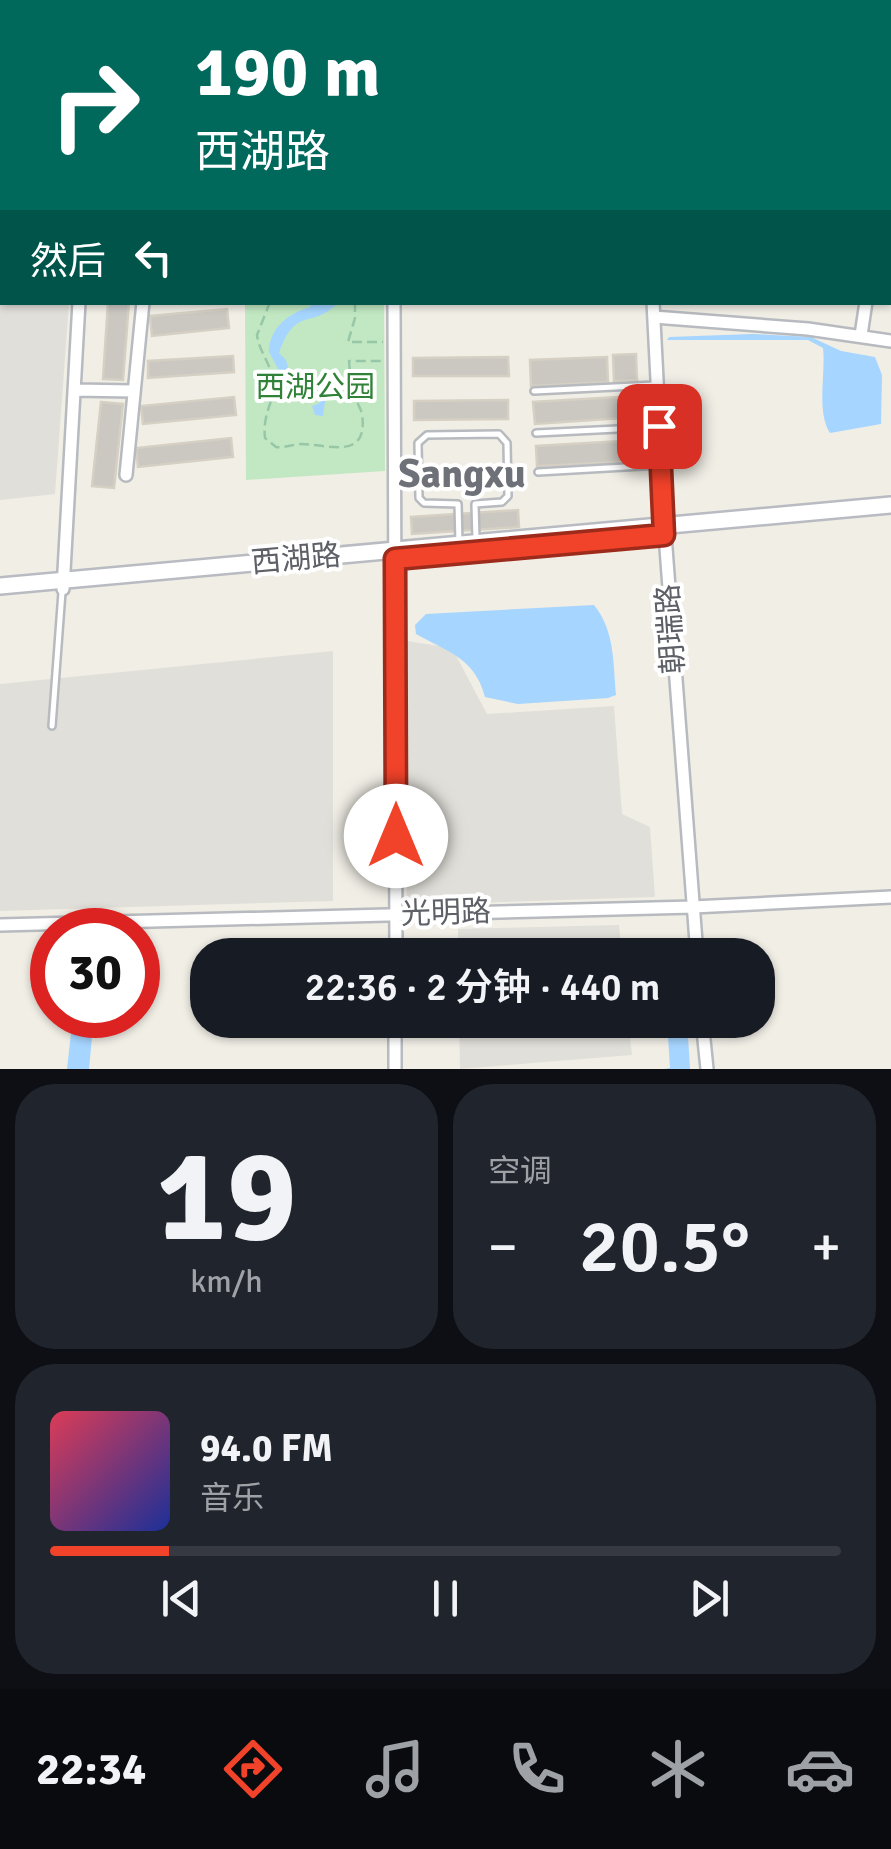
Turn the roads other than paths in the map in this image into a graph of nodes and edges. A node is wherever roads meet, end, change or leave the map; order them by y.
1 (79, 305) edge
2 (142, 305) edge
3 (394, 305) edge
4 (654, 305) edge
5 (866, 305) edge
6 (654, 317) junction
7 (861, 334) junction
8 (891, 341) edge
9 (658, 385) junction
10 (74, 390) junction
11 (534, 391) dead end
12 (133, 392) junction
13 (659, 426) junction
14 (536, 433) dead end
15 (661, 464) junction
16 (538, 472) dead end
17 (126, 475) dead end
18 (891, 504) edge
19 (891, 514) edge
20 (664, 530) junction
21 (476, 542) junction
22 (458, 544) junction
23 (395, 554) junction
24 (63, 585) junction
25 (0, 586) edge
26 (0, 595) edge
27 (52, 726) dead end
28 (891, 897) edge
29 (693, 907) junction
30 (396, 915) junction
31 (0, 926) edge
32 (396, 938) edge
33 (696, 938) edge
34 (395, 1038) edge
35 (703, 1038) edge
36 (395, 1069) edge
37 (706, 1069) edge

1 - 10 street
2 - 12 street
3 - 23 street
4 - 6 street, 朝瑞路
5 - 7 street
6 - 7 street
6 - 9 street, 朝瑞路
7 - 8 street
9 - 11 lane
9 - 13 street, 朝瑞路
10 - 12 street
10 - 24 street
12 - 17 street
13 - 14 lane
13 - 15 street, 朝瑞路
15 - 16 lane
15 - 20 street, 朝瑞路
18 - 20 main road, 西湖路
19 - 20 main road, 西湖路
20 - 21 main road, 西湖路
20 - 23 main road, 西湖路
20 - 29 street, 朝瑞路
21 - 22 main road, 西湖路
21 - 22 lane
22 - 23 main road, 西湖路
23 - 24 main road, 西湖路
23 - 30 street
24 - 25 main road, 西湖路
24 - 26 main road, 西湖路
24 - 27 lane
28 - 29 street, 光明路
29 - 30 street, 光明路
29 - 33 street, 朝瑞路
30 - 31 street, 光明路
30 - 32 street
34 - 36 street
35 - 37 street

